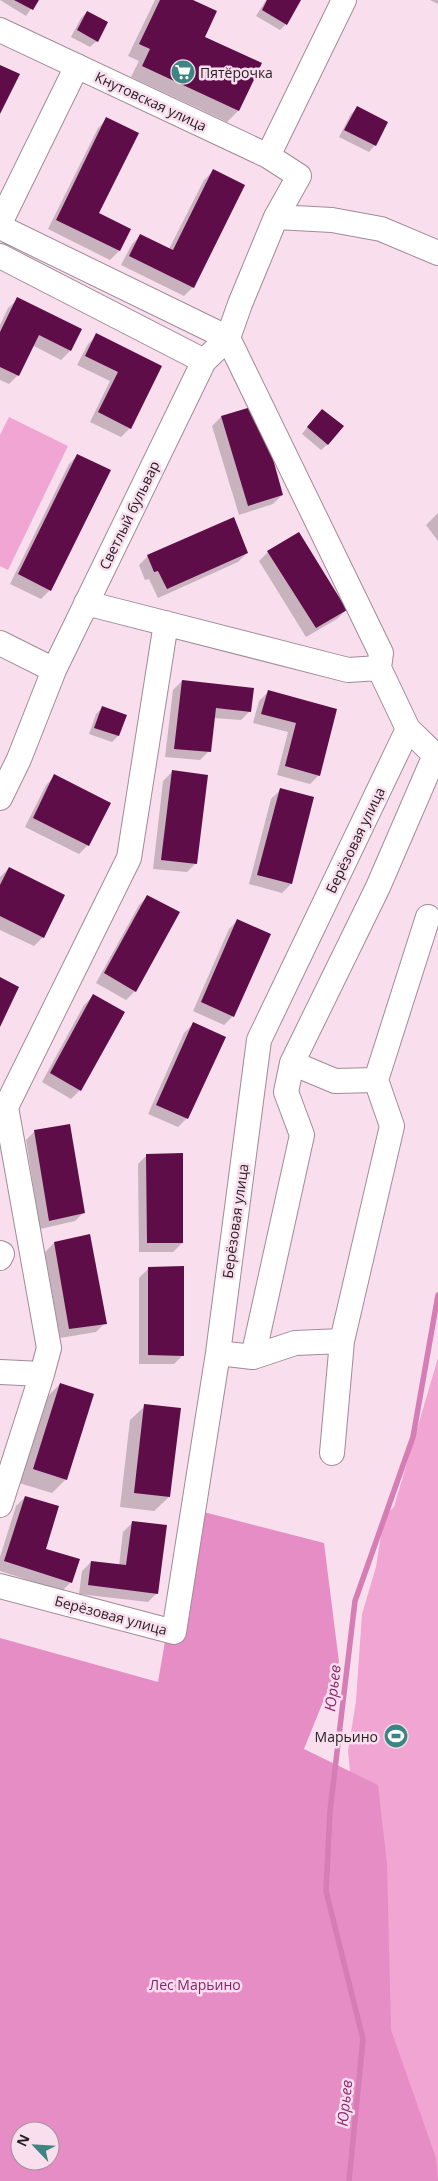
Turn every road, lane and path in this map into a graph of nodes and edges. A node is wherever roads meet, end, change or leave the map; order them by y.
1 (344, 0) edge
2 (0, 30) edge
3 (77, 66) junction
4 (268, 156) junction
5 (299, 176) joint
6 (276, 217) junction
7 (0, 223) edge
8 (0, 227) edge
9 (438, 253) edge
10 (0, 256) edge
11 (228, 338) junction
12 (204, 361) junction
13 (86, 603) junction
14 (166, 623) junction
15 (0, 643) edge
16 (379, 668) junction
17 (54, 670) junction
18 (408, 729) junction
19 (436, 752) edge
20 (10, 756) edge
21 (0, 798) edge
22 (428, 917) dead end
23 (292, 1063) junction
24 (376, 1080) junction
25 (0, 1253) edge
26 (0, 1258) edge
27 (342, 1340) junction
28 (218, 1352) junction
29 (253, 1357) junction
30 (0, 1372) edge
31 (42, 1374) junction
32 (332, 1453) dead end
33 (0, 1505) edge
34 (0, 1586) edge

1 - 4 street
2 - 3 street, Кнутовская улица
3 - 4 street, Кнутовская улица
3 - 7 street
4 - 5 street, Кнутовская улица
5 - 6 street, Светлый бульвар
6 - 9 street
6 - 11 street, Светлый бульвар
8 - 11 street
10 - 12 street
11 - 12 street, Светлый бульвар
11 - 16 street
12 - 13 street, Светлый бульвар
13 - 14 street
13 - 17 street, Светлый бульвар
14 - 16 street
14 - 31 street
15 - 17 street
16 - 18 street
17 - 20 street, Светлый бульвар
18 - 19 street
18 - 28 street, Берёзовая улица
19 - 23 street
20 - 21 street, Светлый бульвар
22 - 24 street
23 - 24 street
23 - 29 street
24 - 27 street
25 - 26 street
27 - 29 street
27 - 32 street
28 - 29 street
28 - 34 street, Берёзовая улица
30 - 31 street
31 - 33 street

